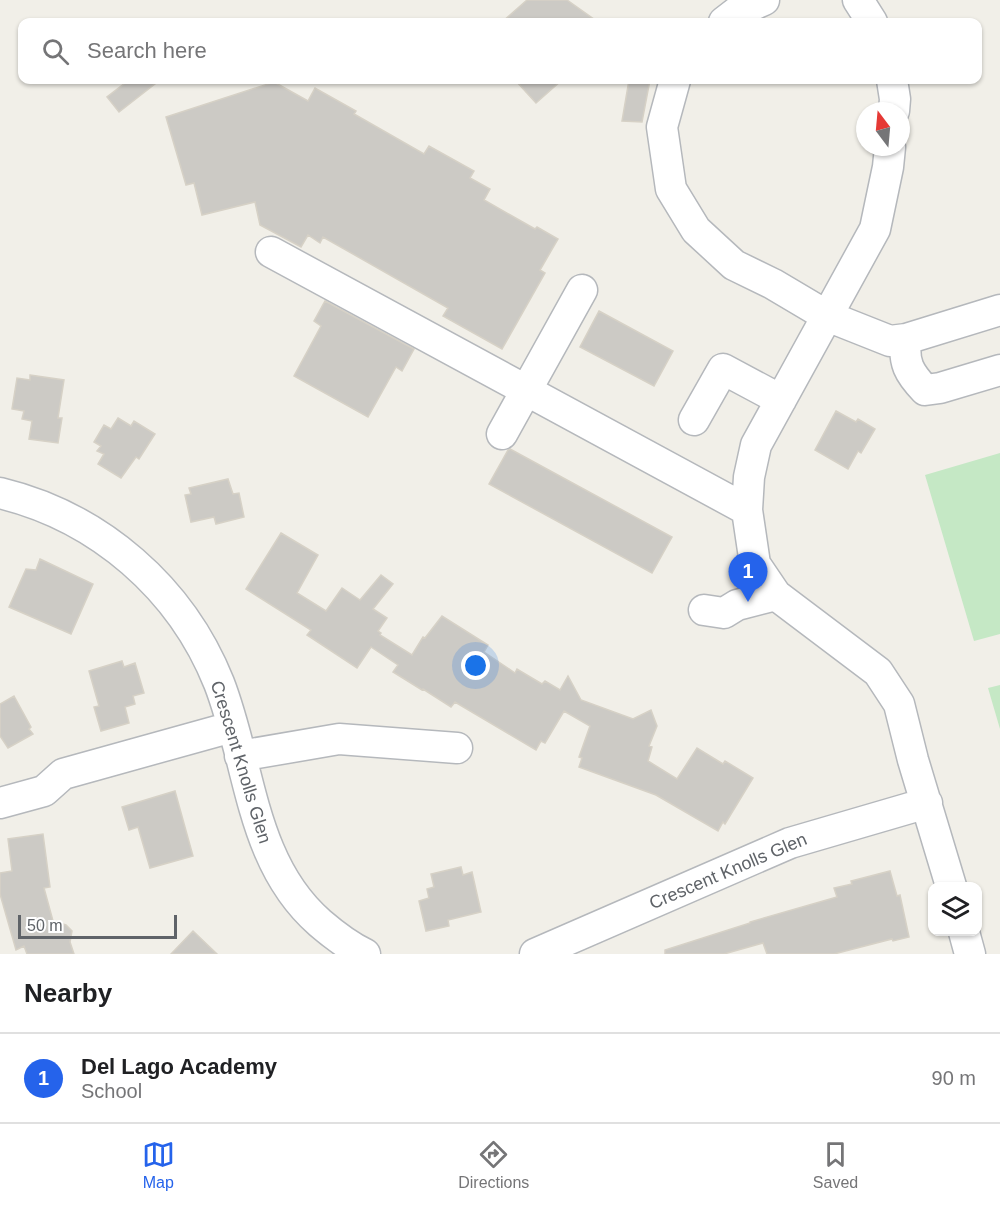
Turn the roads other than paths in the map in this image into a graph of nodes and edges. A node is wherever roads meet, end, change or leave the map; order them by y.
1 (764, 0) edge
2 (858, 0) edge
3 (729, 18) edge
4 (870, 18) edge
5 (674, 84) edge
6 (893, 84) edge
7 (895, 102) edge
8 (889, 156) edge
9 (271, 252) dead end
10 (582, 290) dead end
11 (1000, 310) edge
12 (827, 316) junction
13 (906, 339) junction
14 (1000, 370) edge
15 (526, 390) junction
16 (781, 400) junction
17 (694, 420) dead end
18 (502, 434) dead end
19 (0, 493) edge
20 (747, 510) junction
21 (776, 595) junction
22 (704, 610) dead end
23 (232, 728) junction
24 (457, 748) dead end
25 (240, 756) junction
26 (0, 803) edge
27 (927, 803) junction
28 (950, 882) edge
29 (965, 936) edge
30 (365, 954) edge
31 (535, 954) edge
32 (970, 954) edge

1 - 3 street
2 - 4 street
5 - 12 street
6 - 7 street
8 - 12 street
9 - 15 street
10 - 15 street
11 - 13 street
12 - 13 street
12 - 16 street
13 - 14 street
15 - 18 street
15 - 20 street
16 - 17 street
16 - 20 street
19 - 23 street, Crescent Knolls Glen
20 - 21 street
21 - 22 street
21 - 27 street
23 - 25 street, Crescent Knolls Glen
23 - 26 street
24 - 25 street
25 - 30 street, Crescent Knolls Glen
27 - 28 street
27 - 31 street, Crescent Knolls Glen
29 - 32 street

